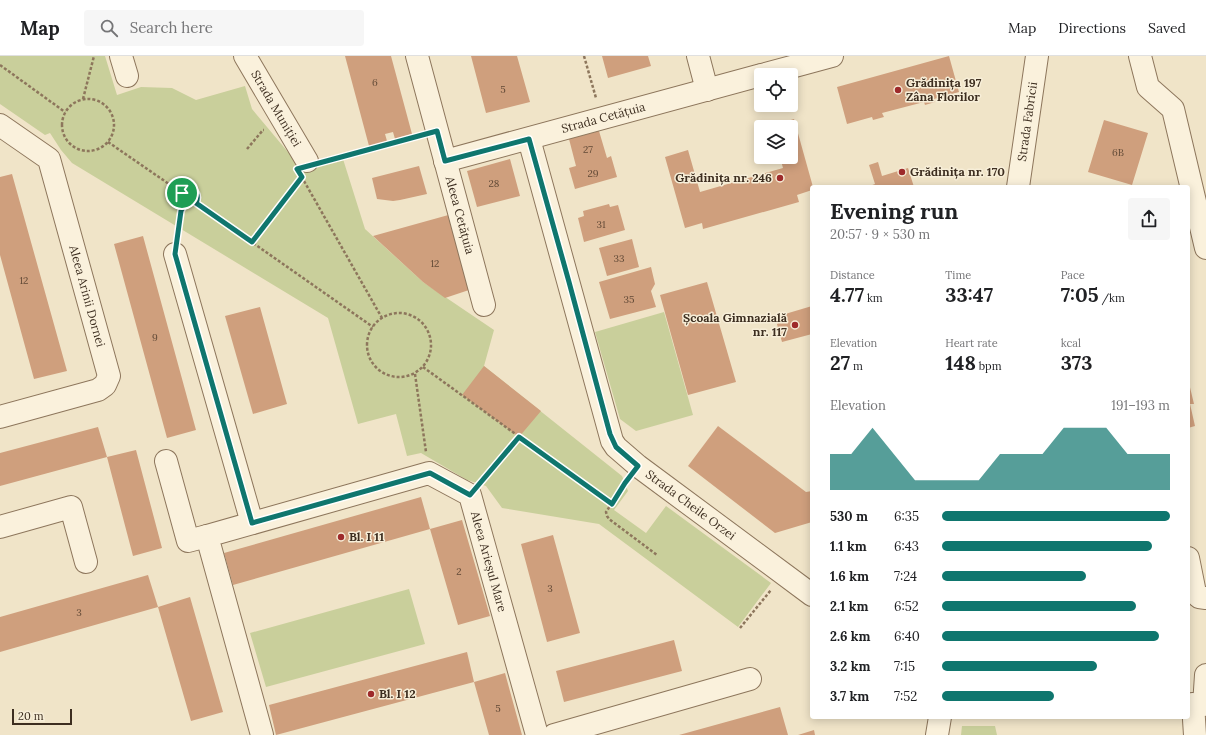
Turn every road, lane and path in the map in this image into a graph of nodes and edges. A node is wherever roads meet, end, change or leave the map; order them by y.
1 (94, 56) edge
2 (245, 56) edge
3 (417, 56) edge
4 (584, 56) edge
5 (698, 56) edge
6 (1036, 56) edge
7 (1140, 56) edge
8 (821, 57) edge
9 (0, 65) edge
10 (785, 68) edge
11 (754, 77) edge
12 (707, 90) junction
13 (83, 99) junction
14 (65, 112) junction
15 (602, 119) junction
16 (0, 126) edge
17 (437, 131) junction
18 (268, 135) dead end
19 (529, 139) junction
20 (108, 142) junction
21 (247, 148) dead end
22 (317, 161) joint
23 (445, 161) junction
24 (1018, 185) edge
25 (182, 193) junction
26 (196, 203) junction
27 (184, 205) junction
28 (252, 242) junction
29 (1206, 248) edge
30 (175, 254) joint
31 (484, 305) dead end
32 (382, 318) junction
33 (373, 327) junction
34 (423, 367) junction
35 (414, 374) junction
36 (0, 417) edge
37 (519, 437) junction
38 (166, 461) dead end
39 (638, 466) junction
40 (430, 473) junction
41 (470, 495) junction
42 (612, 504) junction
43 (252, 523) junction
44 (0, 527) edge
45 (207, 536) junction
46 (657, 555) dead end
47 (86, 562) dead end
48 (1190, 568) edge
49 (784, 574) junction
50 (810, 594) edge
51 (1206, 598) edge
52 (740, 628) dead end
53 (1206, 675) edge
54 (750, 679) dead end
55 (1198, 704) edge
56 (940, 719) edge
57 (262, 735) edge
58 (538, 735) edge
59 (554, 735) edge
60 (937, 735) edge
61 (1194, 735) edge

1 - 13 path
2 - 22 street, Strada Muniției
3 - 17 street, Aleea Cetățuia
4 - 15 path
5 - 12 street
6 - 24 street, Strada Fabricii
7 - 29 street
8 - 10 street, Strada Cetățuia
9 - 14 path
11 - 12 street, Strada Cetățuia
12 - 15 street, Strada Cetățuia
13 - 14 path
13 - 20 path
14 - 20 path
15 - 19 street, Strada Cetățuia
16 - 36 street, Aleea Arinii Dornei
17 - 22 path
17 - 23 street, Aleea Cetățuia
18 - 21 path
19 - 23 street, Strada Cetățuia
19 - 39 street, Strada Cheile Orzei
20 - 25 path
23 - 31 street, Aleea Cetățuia
25 - 26 path
25 - 27 path
26 - 27 path
26 - 28 path
27 - 30 path
28 - 32 path
28 - 33 path
30 - 43 street
32 - 33 path
32 - 34 path
33 - 35 path
34 - 35 path
34 - 37 path
35 - 40 path
37 - 41 path
37 - 42 path
38 - 45 street
39 - 42 path
39 - 49 street, Strada Cheile Orzei
40 - 41 street, Aleea Arieșul Mare
40 - 43 street
41 - 58 street, Aleea Arieșul Mare
42 - 46 path
43 - 45 street
44 - 47 street
45 - 57 street
48 - 51 street
49 - 50 street, Strada Cheile Orzei
49 - 52 path
53 - 55 street
54 - 59 street
55 - 61 street
56 - 60 street

